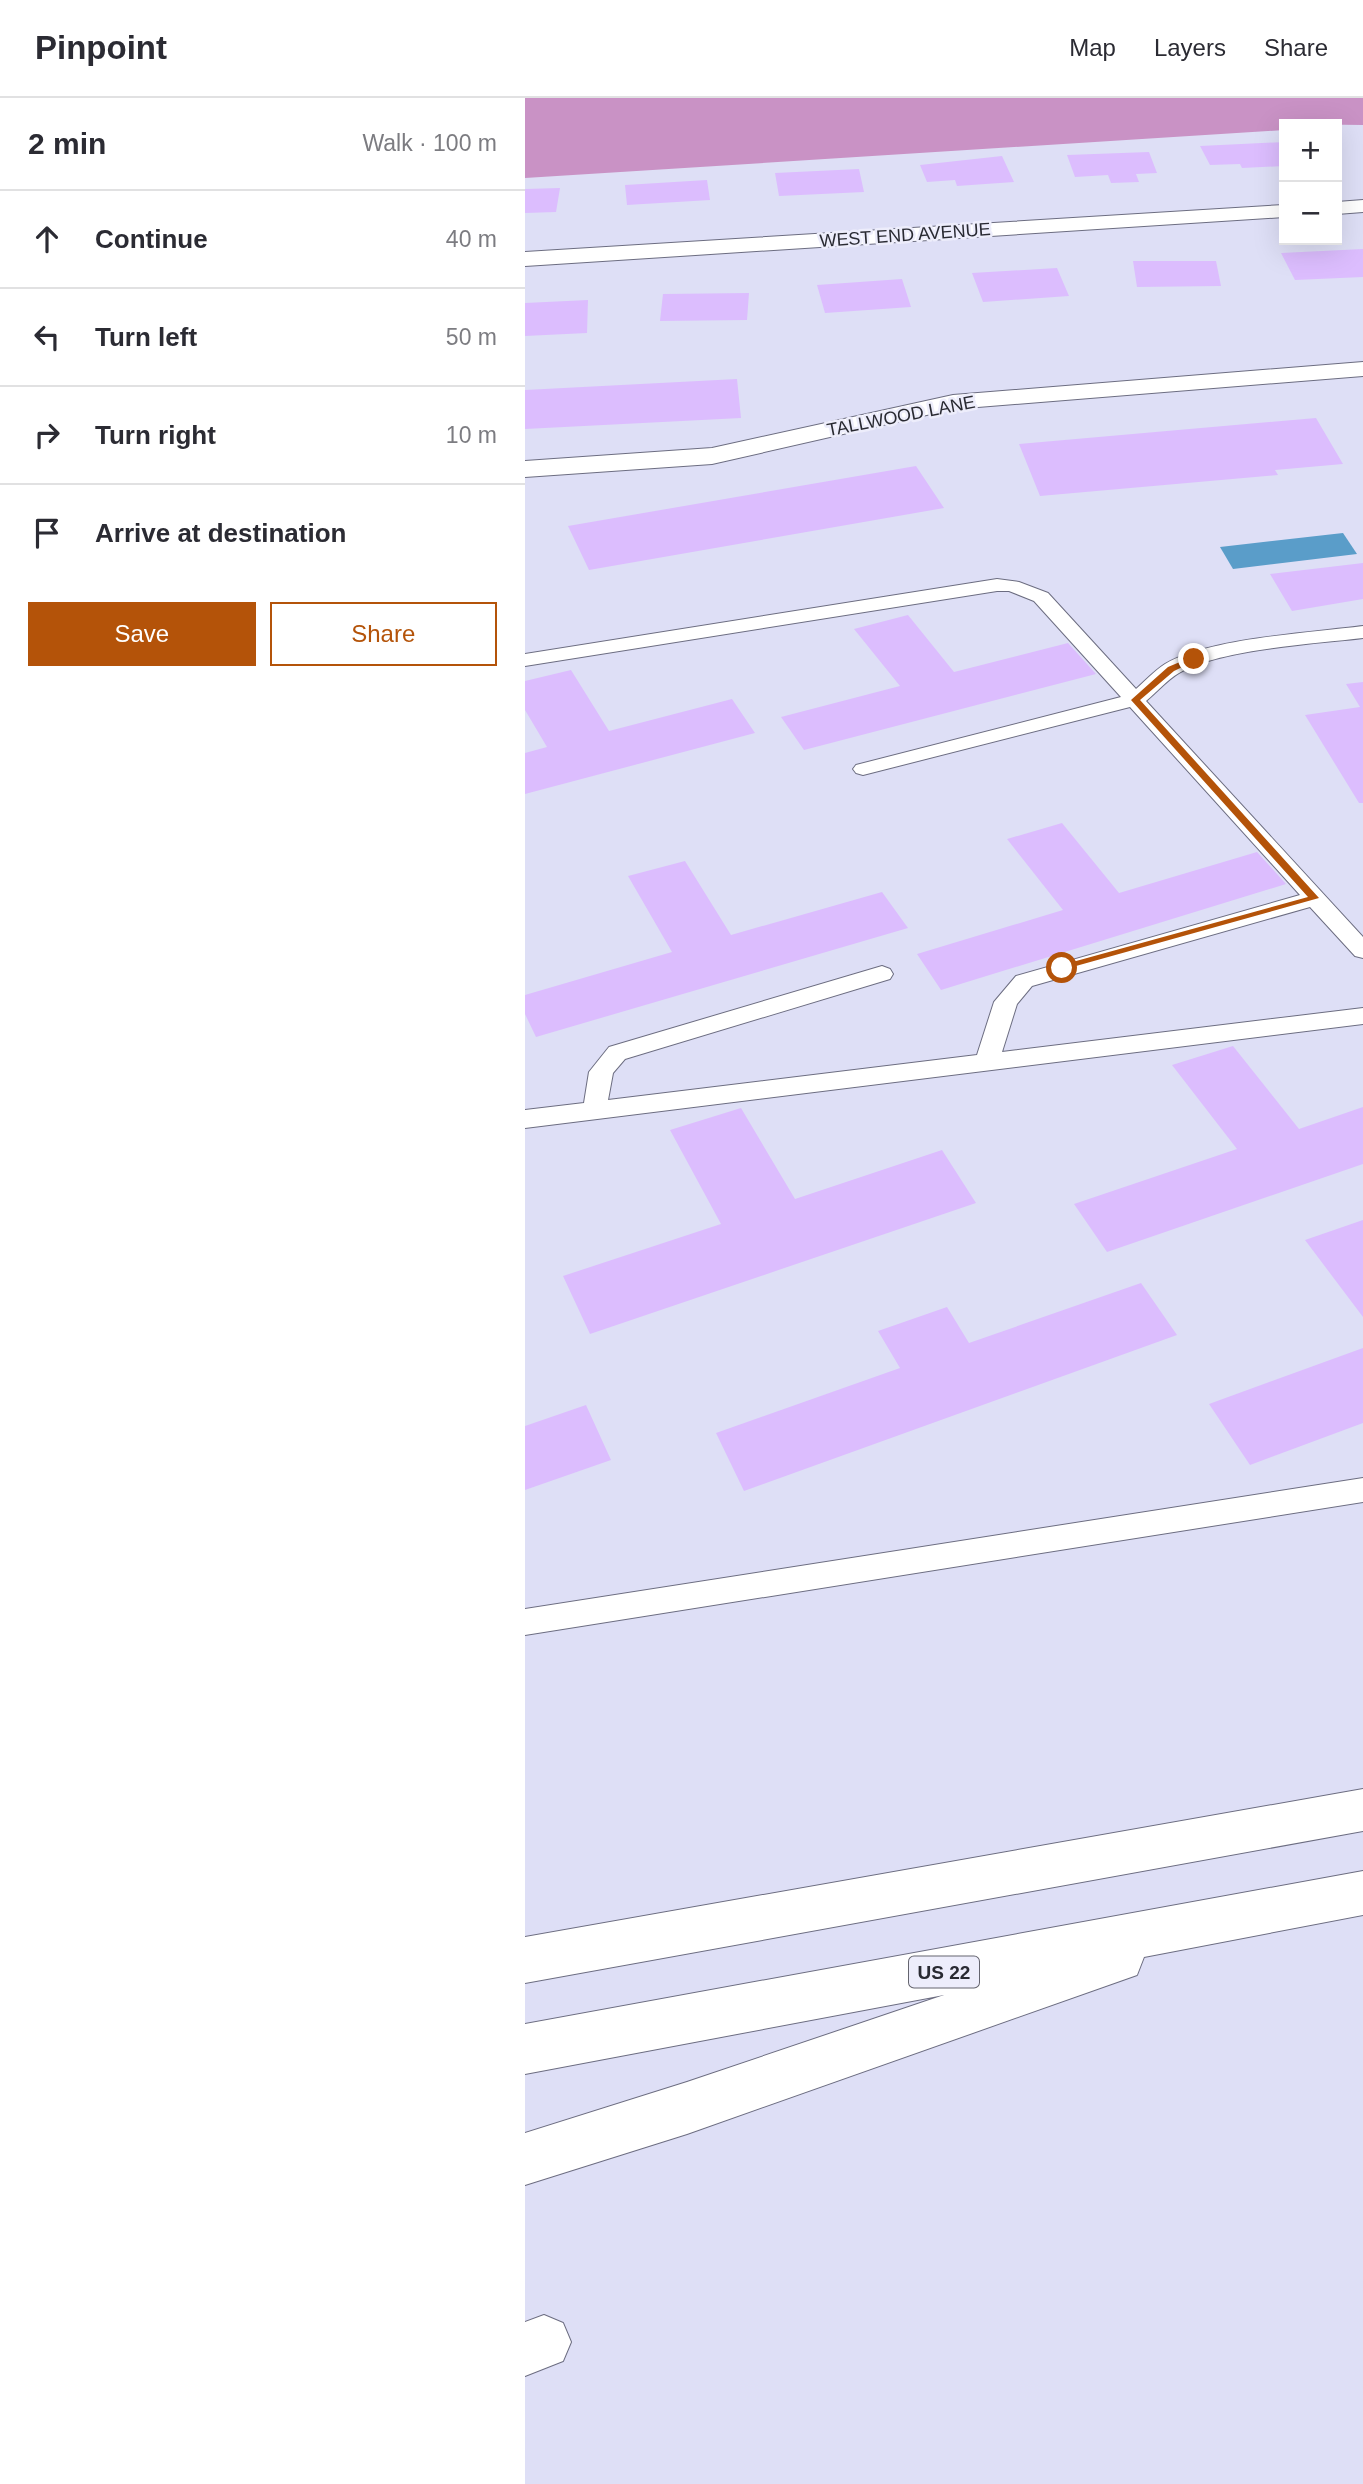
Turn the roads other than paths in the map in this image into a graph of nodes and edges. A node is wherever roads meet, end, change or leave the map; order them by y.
1 (1363, 206) edge
2 (1342, 208) edge
3 (1279, 211) edge
4 (525, 259) edge
5 (1363, 369) edge
6 (525, 470) edge
7 (1363, 632) edge
8 (525, 660) edge
9 (1135, 700) junction
10 (863, 769) dead end
11 (1315, 898) junction
12 (1363, 951) edge
13 (882, 974) dead end
14 (1363, 1016) edge
15 (987, 1062) junction
16 (596, 1110) junction
17 (525, 1119) edge
18 (1363, 1490) edge
19 (525, 1622) edge
20 (1363, 1810) edge
21 (1363, 1892) edge
22 (1217, 1921) junction
23 (525, 1960) edge
24 (525, 2049) edge
25 (525, 2159) edge

1 - 2 main road
3 - 4 main road, WEST END AVENUE
5 - 6 main road, TALLWOOD LANE
7 - 9 lane
8 - 9 lane
9 - 10 lane
9 - 11 lane
11 - 12 lane
11 - 15 lane
13 - 16 lane
14 - 15 lane
15 - 16 lane
16 - 17 lane
18 - 19 lane
20 - 23 main road
21 - 22 main road, US 22
22 - 24 main road, US 22
22 - 25 main road

